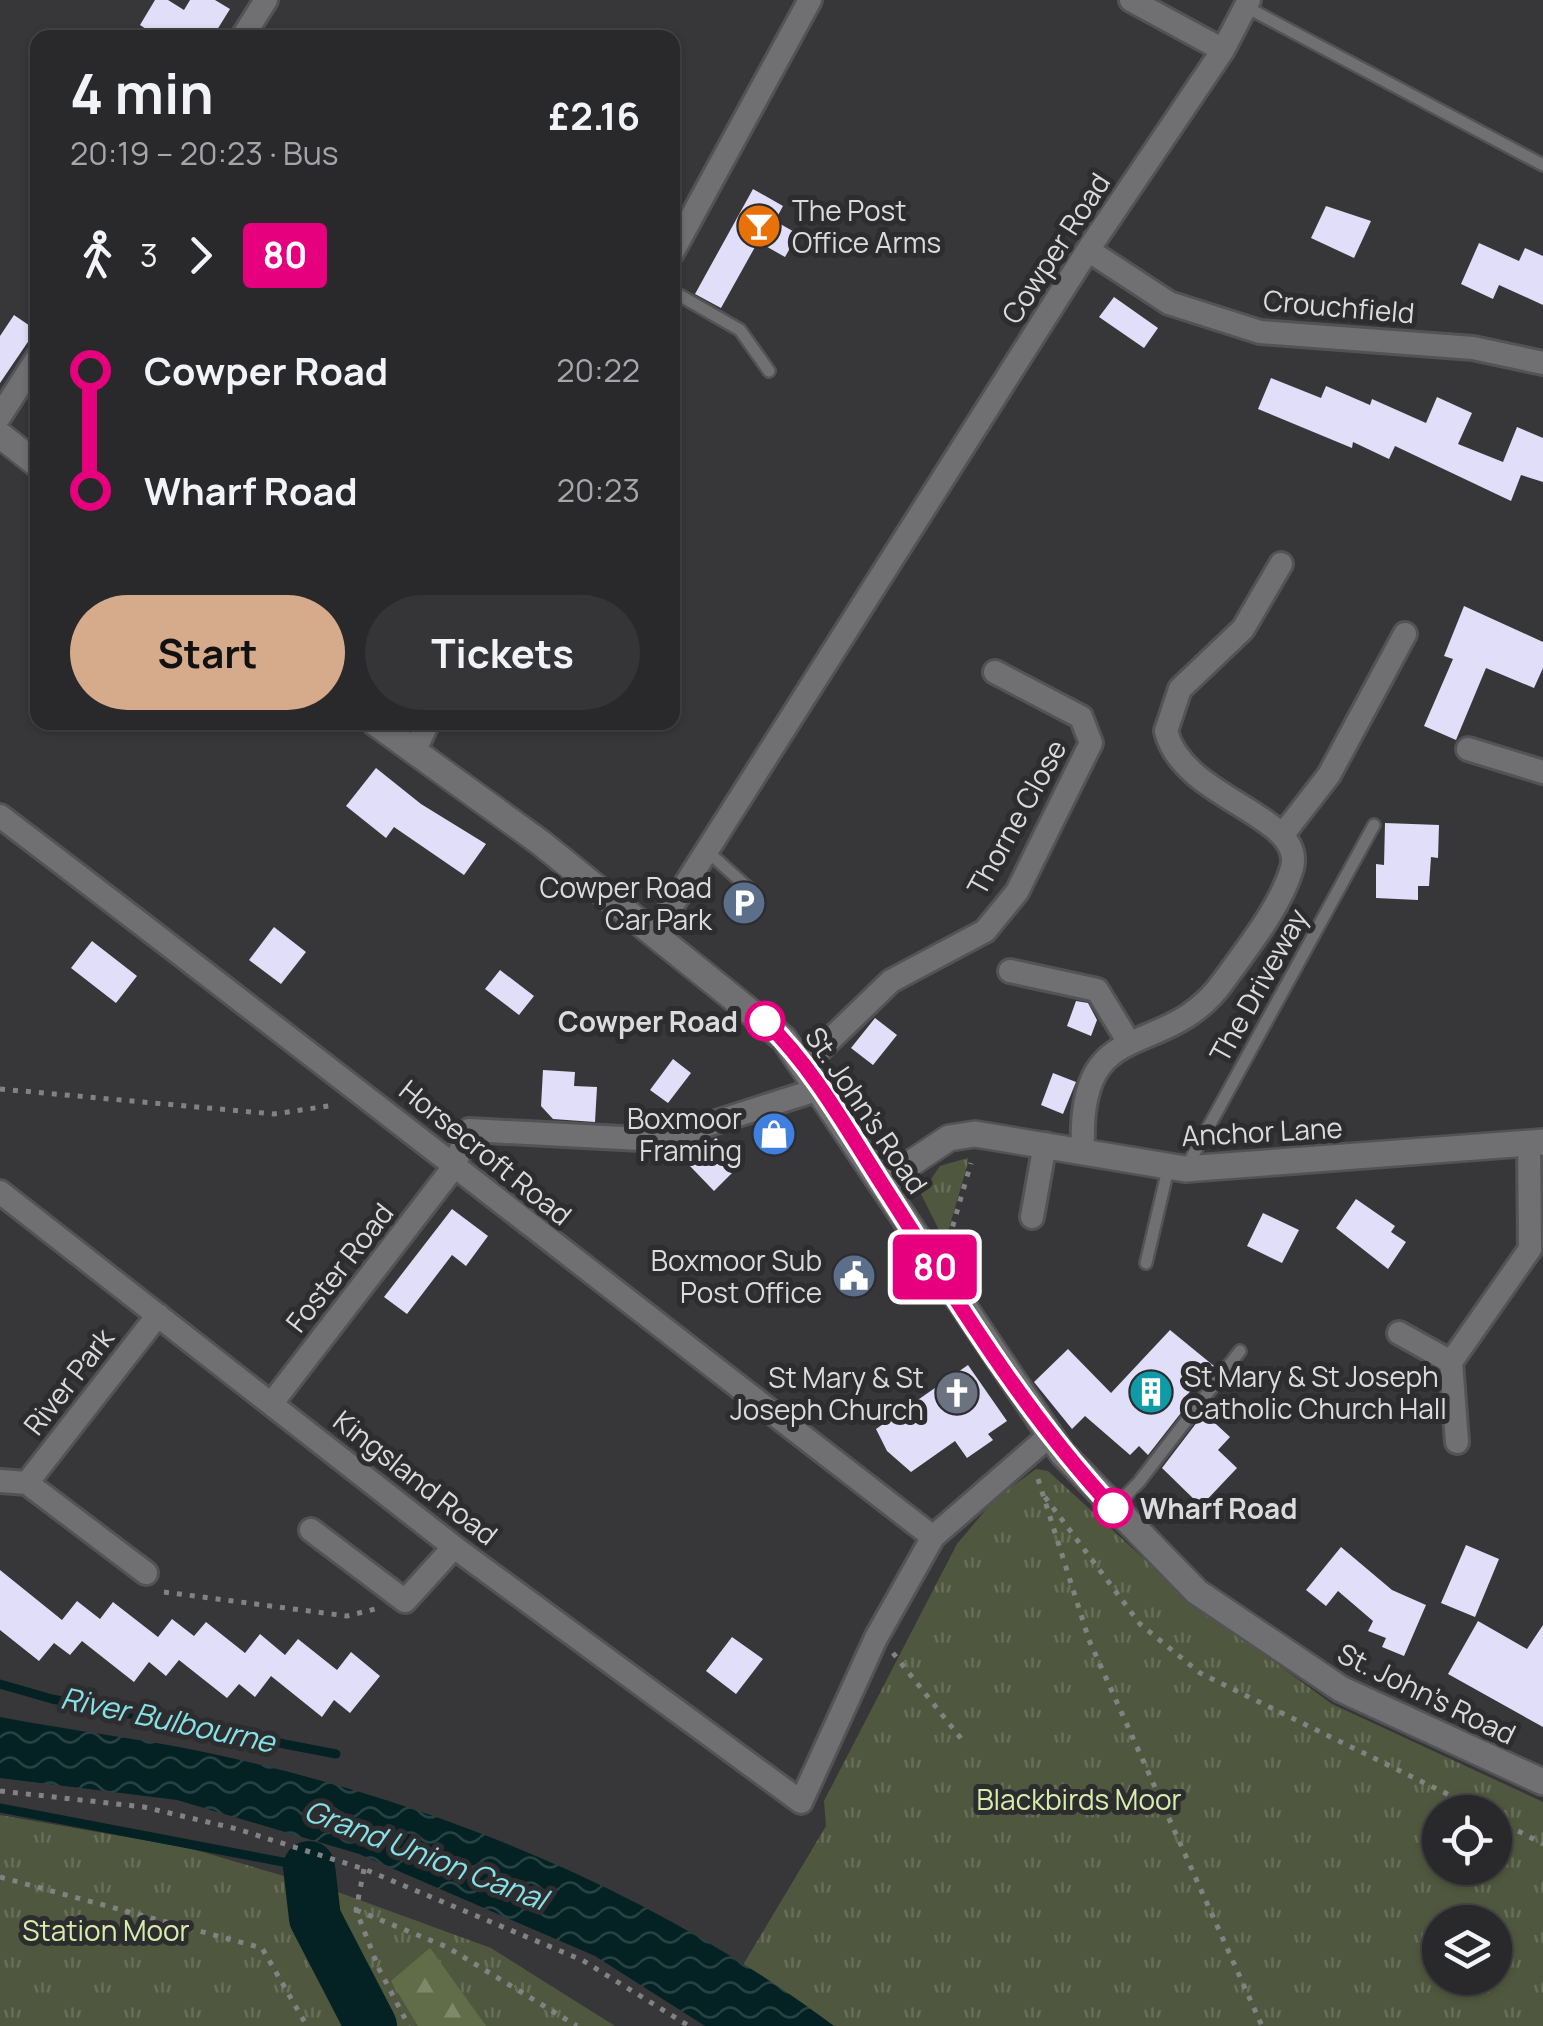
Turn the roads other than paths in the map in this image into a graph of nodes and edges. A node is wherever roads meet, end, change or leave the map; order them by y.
1 (266, 0) edge
2 (810, 0) edge
3 (1131, 0) edge
4 (1248, 3) edge
5 (247, 30) edge
6 (1223, 50) junction
7 (1543, 165) edge
8 (680, 238) edge
9 (1088, 250) junction
10 (680, 296) edge
11 (1543, 363) edge
12 (30, 369) edge
13 (769, 371) dead end
14 (0, 416) edge
15 (0, 435) edge
16 (30, 459) edge
17 (1281, 564) dead end
18 (1405, 634) dead end
19 (995, 672) dead end
20 (385, 730) edge
21 (424, 730) edge
22 (1468, 749) dead end
23 (414, 752) junction
24 (1543, 772) edge
25 (0, 816) edge
26 (1374, 826) dead end
27 (1284, 832) junction
28 (707, 851) junction
29 (755, 894) dead end
30 (654, 934) junction
31 (1010, 971) dead end
32 (1128, 1041) junction
33 (803, 1066) junction
34 (819, 1089) junction
35 (1536, 1142) edge
36 (1045, 1144) junction
37 (1082, 1150) junction
38 (1177, 1167) junction
39 (453, 1168) junction
40 (881, 1184) junction
41 (0, 1192) edge
42 (1032, 1217) dead end
43 (1146, 1263) dead end
44 (158, 1315) junction
45 (1399, 1333) dead end
46 (1240, 1350) dead end
47 (1451, 1362) junction
48 (272, 1403) junction
49 (1049, 1436) junction
50 (1457, 1442) dead end
51 (0, 1481) edge
52 (26, 1484) junction
53 (1114, 1508) junction
54 (311, 1530) dead end
55 (934, 1538) junction
56 (454, 1547) junction
57 (146, 1573) road end
58 (1543, 1782) edge

1 - 5 street
2 - 8 street
3 - 6 street
4 - 6 street, Cowper Road
4 - 7 lane
6 - 9 street, Cowper Road
9 - 11 street, Crouchfield
9 - 28 street, Cowper Road
10 - 13 lane
12 - 14 street
15 - 16 street
17 - 27 street
18 - 27 street
19 - 33 street, Thorne Close
20 - 23 street, St. John's Road
21 - 23 street
22 - 24 street
23 - 30 street, St. John's Road
25 - 39 street, Horsecroft Road
26 - 38 lane, The Driveway
27 - 32 street
28 - 29 lane
28 - 30 street, Cowper Road
30 - 33 street, St. John's Road
31 - 32 street
32 - 37 street
33 - 34 street, St. John's Road
34 - 39 street, Foster Road
34 - 40 street, St. John's Road
35 - 38 street, Anchor Lane
35 - 47 street
36 - 37 street, Anchor Lane
36 - 40 street, Anchor Lane
36 - 42 street
37 - 38 street, Anchor Lane
38 - 43 lane, The Driveway
39 - 48 street, Foster Road
39 - 55 street, Horsecroft Road
40 - 49 street, St. John's Road
41 - 44 street, Kingsland Road
44 - 48 street, Kingsland Road
44 - 52 street, River Park
45 - 47 street
46 - 53 lane
47 - 50 street
48 - 56 street, Kingsland Road
49 - 53 street, St. John's Road
49 - 55 street
51 - 52 street
52 - 57 street
53 - 58 street, St. John's Road
54 - 56 street
55 - 56 street, Kingsland Road

